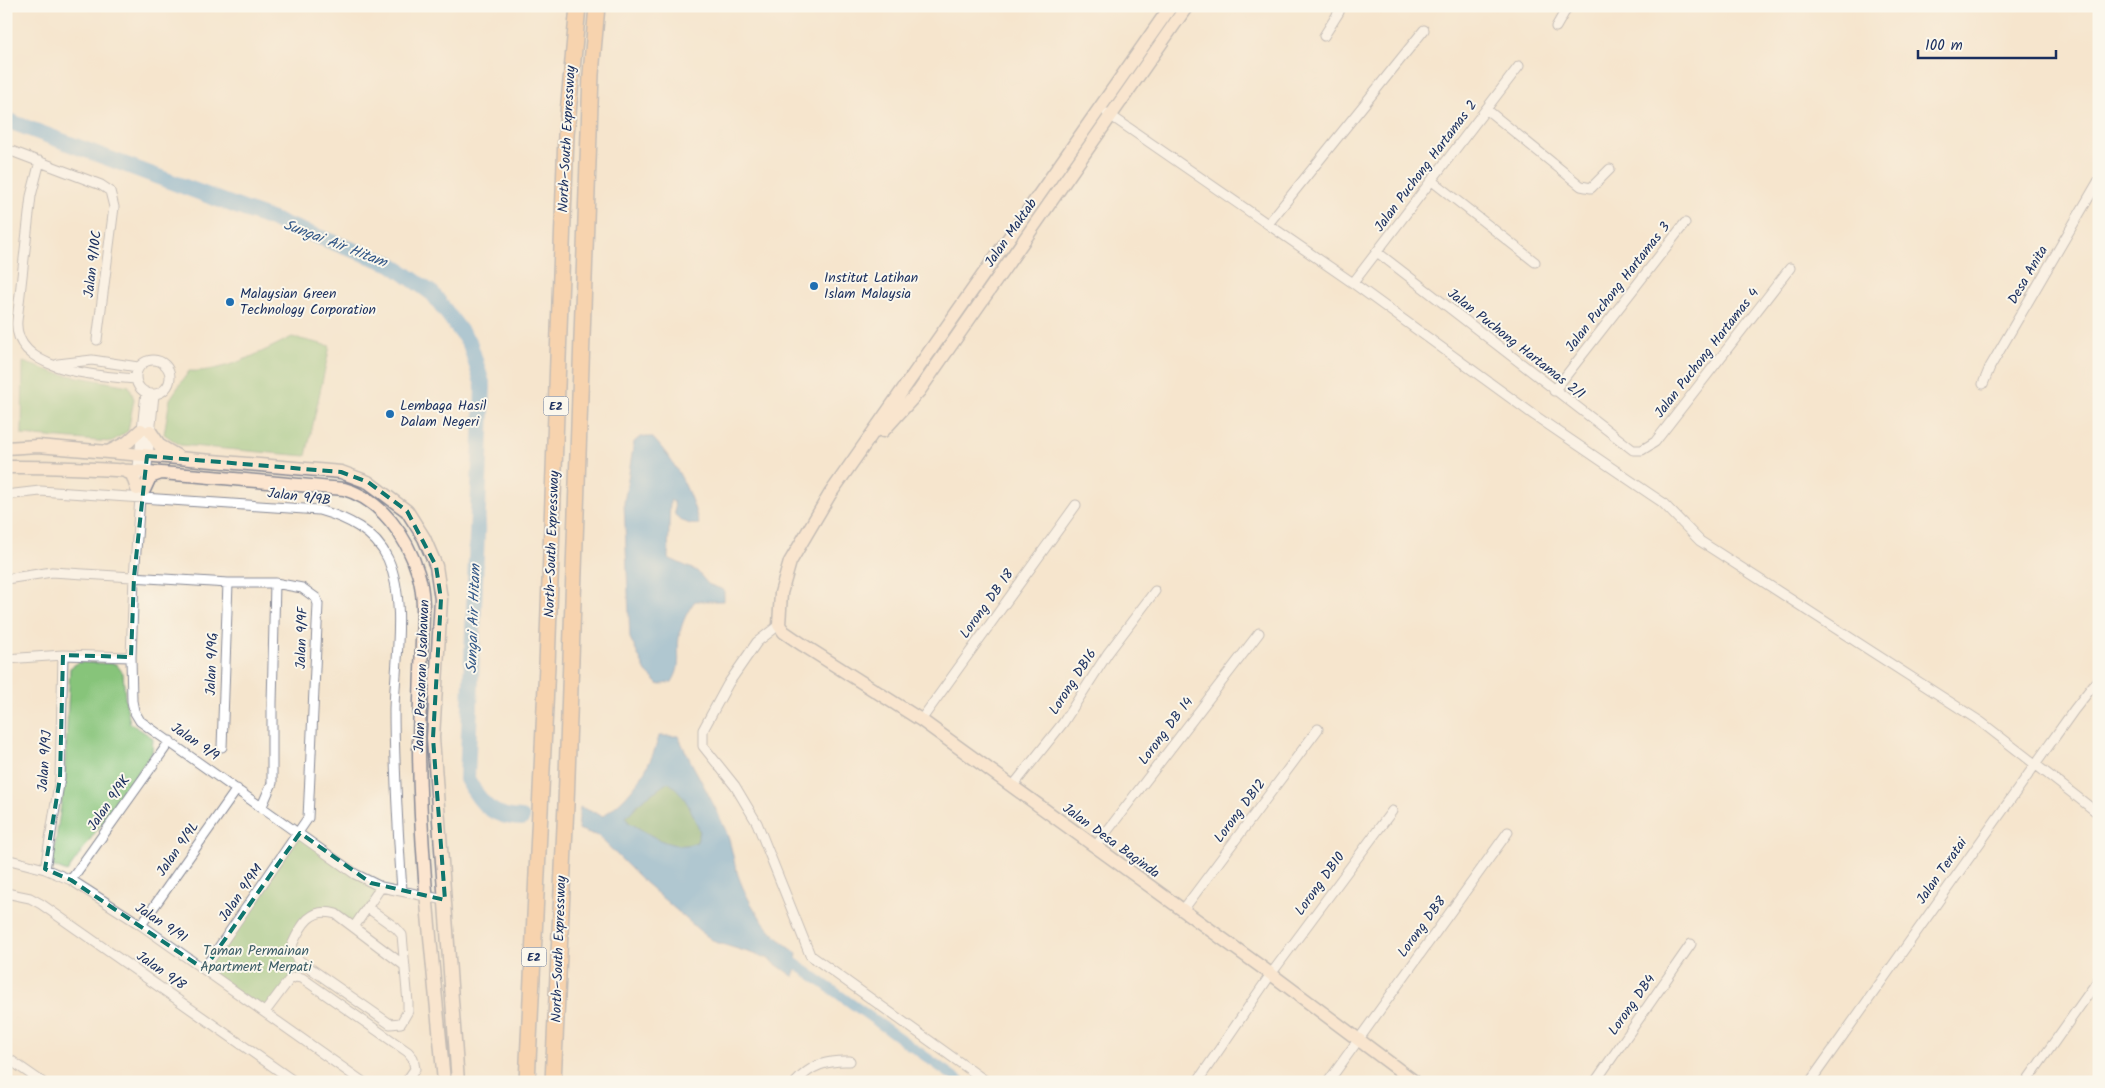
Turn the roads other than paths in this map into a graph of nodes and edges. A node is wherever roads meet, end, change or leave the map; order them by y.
1 (578, 6) edge
2 (597, 6) edge
3 (1171, 6) edge
4 (1187, 6) edge
5 (1340, 6) edge
6 (1568, 6) edge
7 (1556, 27) dead end
8 (1424, 30) dead end
9 (1324, 36) dead end
10 (1520, 66) dead end
11 (1486, 109) junction
12 (1105, 112) junction
13 (6, 148) edge
14 (40, 161) junction
15 (1610, 169) dead end
16 (2099, 180) edge
17 (1432, 181) junction
18 (1685, 223) dead end
19 (1268, 224) junction
20 (1377, 252) junction
21 (1534, 262) dead end
22 (1790, 268) dead end
23 (1354, 282) junction
24 (97, 340) dead end
25 (55, 365) junction
26 (138, 367) junction
27 (136, 379) junction
28 (1983, 384) dead end
29 (1554, 391) junction
30 (150, 393) junction
31 (146, 430) junction
32 (6, 448) edge
33 (1642, 450) joint
34 (108, 452) junction
35 (143, 455) junction
36 (181, 458) junction
37 (6, 467) edge
38 (122, 470) junction
39 (142, 471) junction
40 (164, 473) junction
41 (144, 494) junction
42 (6, 495) edge
43 (1076, 504) dead end
44 (134, 577) junction
45 (6, 578) edge
46 (228, 583) junction
47 (276, 583) junction
48 (1155, 591) dead end
49 (782, 628) junction
50 (1259, 633) dead end
51 (63, 655) junction
52 (131, 657) junction
53 (6, 659) edge
54 (2099, 678) edge
55 (921, 720) junction
56 (1318, 729) dead end
57 (170, 741) junction
58 (222, 747) dead end
59 (2035, 764) junction
60 (1012, 787) junction
61 (237, 789) junction
62 (262, 806) junction
63 (1392, 811) dead end
64 (2099, 814) edge
65 (1508, 832) dead end
66 (300, 833) junction
67 (1095, 847) junction
68 (6, 859) edge
69 (45, 869) junction
70 (71, 880) junction
71 (382, 887) junction
72 (402, 891) junction
73 (6, 893) edge
74 (427, 897) junction
75 (445, 900) junction
76 (368, 908) junction
77 (1183, 910) junction
78 (141, 925) junction
79 (354, 927) junction
80 (1691, 944) dead end
81 (405, 966) junction
82 (204, 969) junction
83 (1271, 974) junction
84 (2099, 979) edge
85 (265, 1012) junction
86 (1358, 1039) junction
87 (6, 1057) edge
88 (850, 1061) dead end
89 (42, 1082) edge
90 (295, 1082) edge
91 (363, 1082) edge
92 (406, 1082) edge
93 (444, 1082) edge
94 (458, 1082) edge
95 (527, 1082) edge
96 (553, 1082) edge
97 (796, 1082) edge
98 (987, 1082) edge
99 (1197, 1082) edge
100 (1328, 1082) edge
101 (1415, 1082) edge
102 (1595, 1082) edge
103 (1810, 1082) edge
104 (2026, 1082) edge

1 - 95 highway, North–South Expressway / E2
2 - 96 highway, North–South Expressway / E2
3 - 12 street, Jalan Maktab
4 - 12 street, Jalan Maktab
5 - 9 street
6 - 7 street
8 - 19 street
10 - 11 street, Jalan Puchong Hartamas 2
11 - 15 street
11 - 17 street, Jalan Puchong Hartamas 2
12 - 19 street
12 - 49 street, Jalan Maktab
13 - 14 street
14 - 24 street, Jalan 9/10C
14 - 25 street
16 - 28 street, Desa Anita
17 - 20 street, Jalan Puchong Hartamas 2
17 - 21 street
18 - 29 street, Jalan Puchong Hartamas 3
19 - 23 street
20 - 23 street, Jalan Puchong Hartamas 2
20 - 29 street, Jalan Puchong Hartamas 2/1
22 - 33 street, Jalan Puchong Hartamas 4
23 - 59 street
25 - 26 street
25 - 27 street
26 - 27 street
26 - 30 street
27 - 30 street
29 - 33 street, Jalan Puchong Hartamas 2/1
30 - 31 street, Jalan 9/9
31 - 34 street
31 - 35 street, Jalan 9/9
31 - 36 street
32 - 34 street, Jalan Persiaran Usahawan
34 - 35 street, Jalan Persiaran Usahawan
35 - 36 street, Jalan Persiaran Usahawan
35 - 39 street, Jalan 9/9
36 - 75 street, Jalan Persiaran Usahawan
37 - 38 street, Jalan Persiaran Usahawan
38 - 39 street, Jalan Persiaran Usahawan
38 - 41 street
39 - 40 street, Jalan Persiaran Usahawan
39 - 41 street, Jalan 9/9
40 - 41 street
40 - 74 street, Jalan Persiaran Usahawan
41 - 42 street, Jalan 9/9B
41 - 44 street, Jalan 9/9
41 - 72 street, Jalan 9/9B
43 - 55 street, Lorong DB 18
44 - 45 street, Jalan 9/9F
44 - 46 street, Jalan 9/9F
44 - 52 street, Jalan 9/9
46 - 47 street, Jalan 9/9F
46 - 58 street, Jalan 9/9G
47 - 62 street
47 - 66 street, Jalan 9/9F
48 - 60 street, Lorong DB16
49 - 55 street, Jalan Desa Baginda
49 - 98 street
50 - 67 street, Lorong DB 14
51 - 52 street
51 - 53 street
51 - 69 street, Jalan 9/9J
52 - 57 street, Jalan 9/9
54 - 59 street, Jalan Teratai
55 - 60 street, Jalan Desa Baginda
56 - 77 street, Lorong DB12
57 - 61 street, Jalan 9/9
57 - 70 street, Jalan 9/9K
59 - 64 street
59 - 103 street, Jalan Teratai
60 - 67 street, Jalan Desa Baginda
61 - 62 street, Jalan 9/9
61 - 78 street, Jalan 9/9L
62 - 66 street, Jalan 9/9
63 - 83 street, Lorong DB10
65 - 86 street, Lorong DB8
66 - 71 street, Jalan 9/9
66 - 82 street, Jalan 9/9M
67 - 77 street, Jalan Desa Baginda
68 - 69 street, Jalan 9/9I
69 - 70 street, Jalan 9/9I
70 - 78 street, Jalan 9/9I
71 - 72 street, Jalan 9/9
71 - 76 street
72 - 74 street, Jalan 9/9
73 - 90 street, Jalan 9/8
74 - 75 street, Jalan 9/9
74 - 93 street, Jalan Persiaran Usahawan
75 - 94 street, Jalan Persiaran Usahawan
76 - 79 street
76 - 81 street
77 - 83 street, Jalan Desa Baginda
78 - 82 street, Jalan 9/9I
79 - 81 street
79 - 81 street
80 - 102 street, Lorong DB4
82 - 85 street, Jalan 9/9I
83 - 86 street, Jalan Desa Baginda
83 - 99 street, Lorong DB10
84 - 104 street
85 - 91 street, Jalan 9/9I
85 - 92 street
86 - 100 street, Lorong DB8
86 - 101 street, Jalan Desa Baginda
87 - 89 street
88 - 97 street

